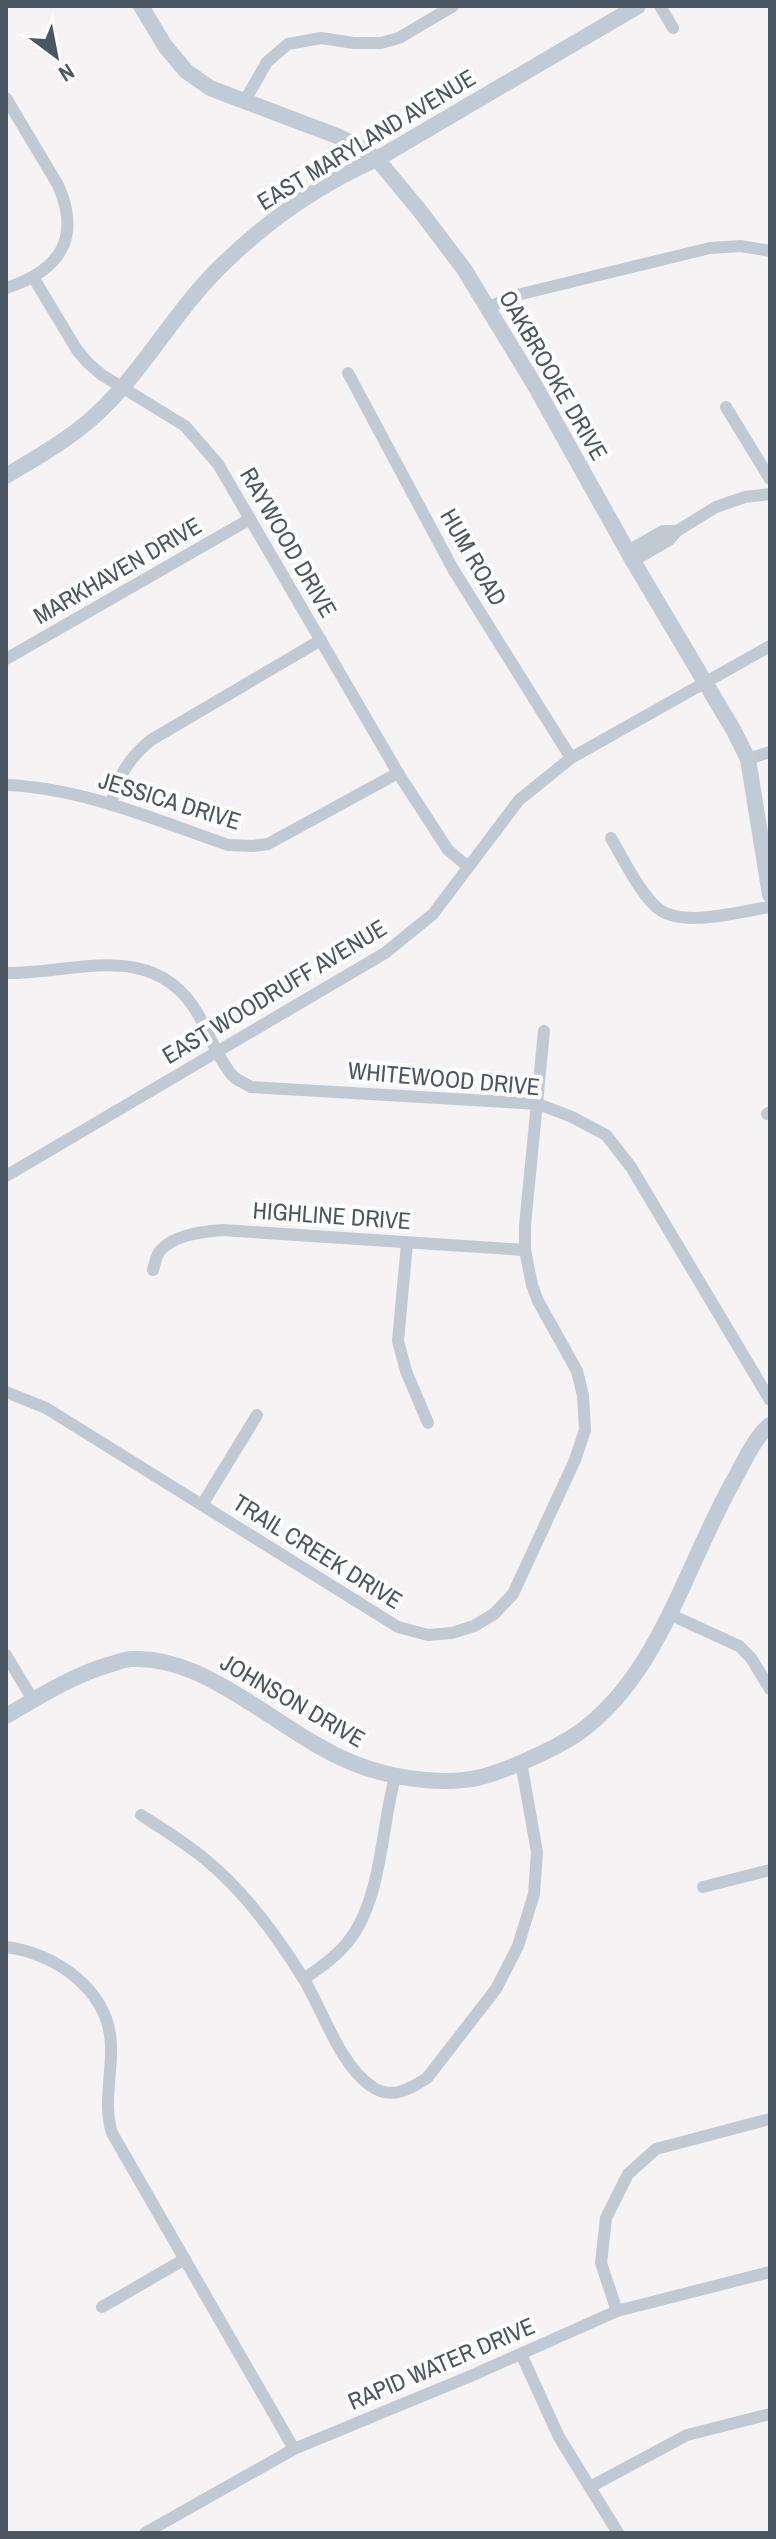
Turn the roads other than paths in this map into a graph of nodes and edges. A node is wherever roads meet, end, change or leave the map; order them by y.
1 (141, 6) edge
2 (453, 6) edge
3 (638, 6) edge
4 (660, 6) edge
5 (673, 28) dead end
6 (6, 98) edge
7 (244, 102) junction
8 (377, 159) junction
9 (770, 251) edge
10 (33, 277) junction
11 (6, 288) edge
12 (487, 308) junction
13 (348, 373) dead end
14 (122, 387) junction
15 (726, 407) dead end
16 (6, 476) edge
17 (770, 479) edge
18 (770, 494) edge
19 (250, 519) junction
20 (630, 556) junction
21 (321, 640) junction
22 (770, 646) edge
23 (6, 659) edge
24 (705, 683) junction
25 (770, 752) edge
26 (571, 758) junction
27 (748, 759) junction
28 (398, 773) junction
29 (6, 785) edge
30 (111, 805) junction
31 (611, 838) dead end
32 (467, 866) junction
33 (770, 895) edge
34 (770, 907) edge
35 (6, 973) edge
36 (544, 1031) dead end
37 (218, 1052) junction
38 (538, 1104) junction
39 (6, 1176) edge
40 (407, 1243) junction
41 (525, 1250) junction
42 (153, 1270) dead end
43 (6, 1392) edge
44 (770, 1400) edge
45 (257, 1415) dead end
46 (428, 1423) dead end
47 (770, 1425) edge
48 (202, 1505) junction
49 (669, 1614) junction
50 (6, 1655) edge
51 (770, 1689) edge
52 (33, 1700) junction
53 (6, 1716) edge
54 (521, 1762) junction
55 (395, 1777) junction
56 (141, 1815) dead end
57 (770, 1870) edge
58 (703, 1887) dead end
59 (6, 1947) edge
60 (304, 1979) junction
61 (770, 2119) edge
62 (185, 2259) junction
63 (770, 2272) edge
64 (102, 2307) dead end
65 (617, 2311) junction
66 (521, 2354) junction
67 (770, 2414) edge
68 (294, 2449) junction
69 (590, 2487) junction
70 (145, 2533) edge
71 (618, 2533) edge

1 - 7 street, OAKBROOKE DRIVE
2 - 7 street
3 - 8 street, EAST MARYLAND AVENUE
4 - 5 street
6 - 10 street
7 - 8 street, OAKBROOKE DRIVE
8 - 12 street, OAKBROOKE DRIVE
8 - 14 street, EAST MARYLAND AVENUE
9 - 12 street
10 - 11 street
10 - 14 street, RAYWOOD DRIVE
12 - 20 street, OAKBROOKE DRIVE
13 - 26 street, HUM ROAD
14 - 16 street, EAST MARYLAND AVENUE
14 - 19 street, RAYWOOD DRIVE
15 - 17 street
18 - 20 street
19 - 21 street, RAYWOOD DRIVE
19 - 23 street, MARKHAVEN DRIVE
20 - 24 street, OAKBROOKE DRIVE
21 - 28 street, RAYWOOD DRIVE
21 - 30 street
22 - 24 street, EAST WOODRUFF AVENUE
24 - 26 street, EAST WOODRUFF AVENUE
24 - 27 street, OAKBROOKE DRIVE
25 - 27 street
26 - 32 street, EAST WOODRUFF AVENUE
27 - 33 street, OAKBROOKE DRIVE
28 - 30 street, JESSICA DRIVE
28 - 32 street, RAYWOOD DRIVE
29 - 30 street, JESSICA DRIVE
31 - 34 street
32 - 37 street, EAST WOODRUFF AVENUE
35 - 37 street
36 - 38 street, TRAIL CREEK DRIVE
37 - 38 street, WHITEWOOD DRIVE
37 - 39 street, EAST WOODRUFF AVENUE
38 - 41 street, TRAIL CREEK DRIVE
38 - 44 street, WHITEWOOD DRIVE
40 - 41 street, HIGHLINE DRIVE
40 - 42 street, HIGHLINE DRIVE
40 - 46 street
41 - 48 street, TRAIL CREEK DRIVE
43 - 48 street, TRAIL CREEK DRIVE
45 - 48 street
47 - 49 street, JOHNSON DRIVE
49 - 51 street
49 - 54 street, JOHNSON DRIVE
50 - 52 street
52 - 53 street, JOHNSON DRIVE
52 - 55 street, JOHNSON DRIVE
54 - 55 street, JOHNSON DRIVE
54 - 60 street
55 - 60 street
56 - 60 street
57 - 58 street
59 - 62 street
61 - 65 street
62 - 64 street
62 - 68 street
63 - 65 street, RAPID WATER DRIVE
65 - 66 street, RAPID WATER DRIVE
66 - 68 street, RAPID WATER DRIVE
66 - 69 street
67 - 69 street
68 - 70 street, RAPID WATER DRIVE
69 - 71 street

